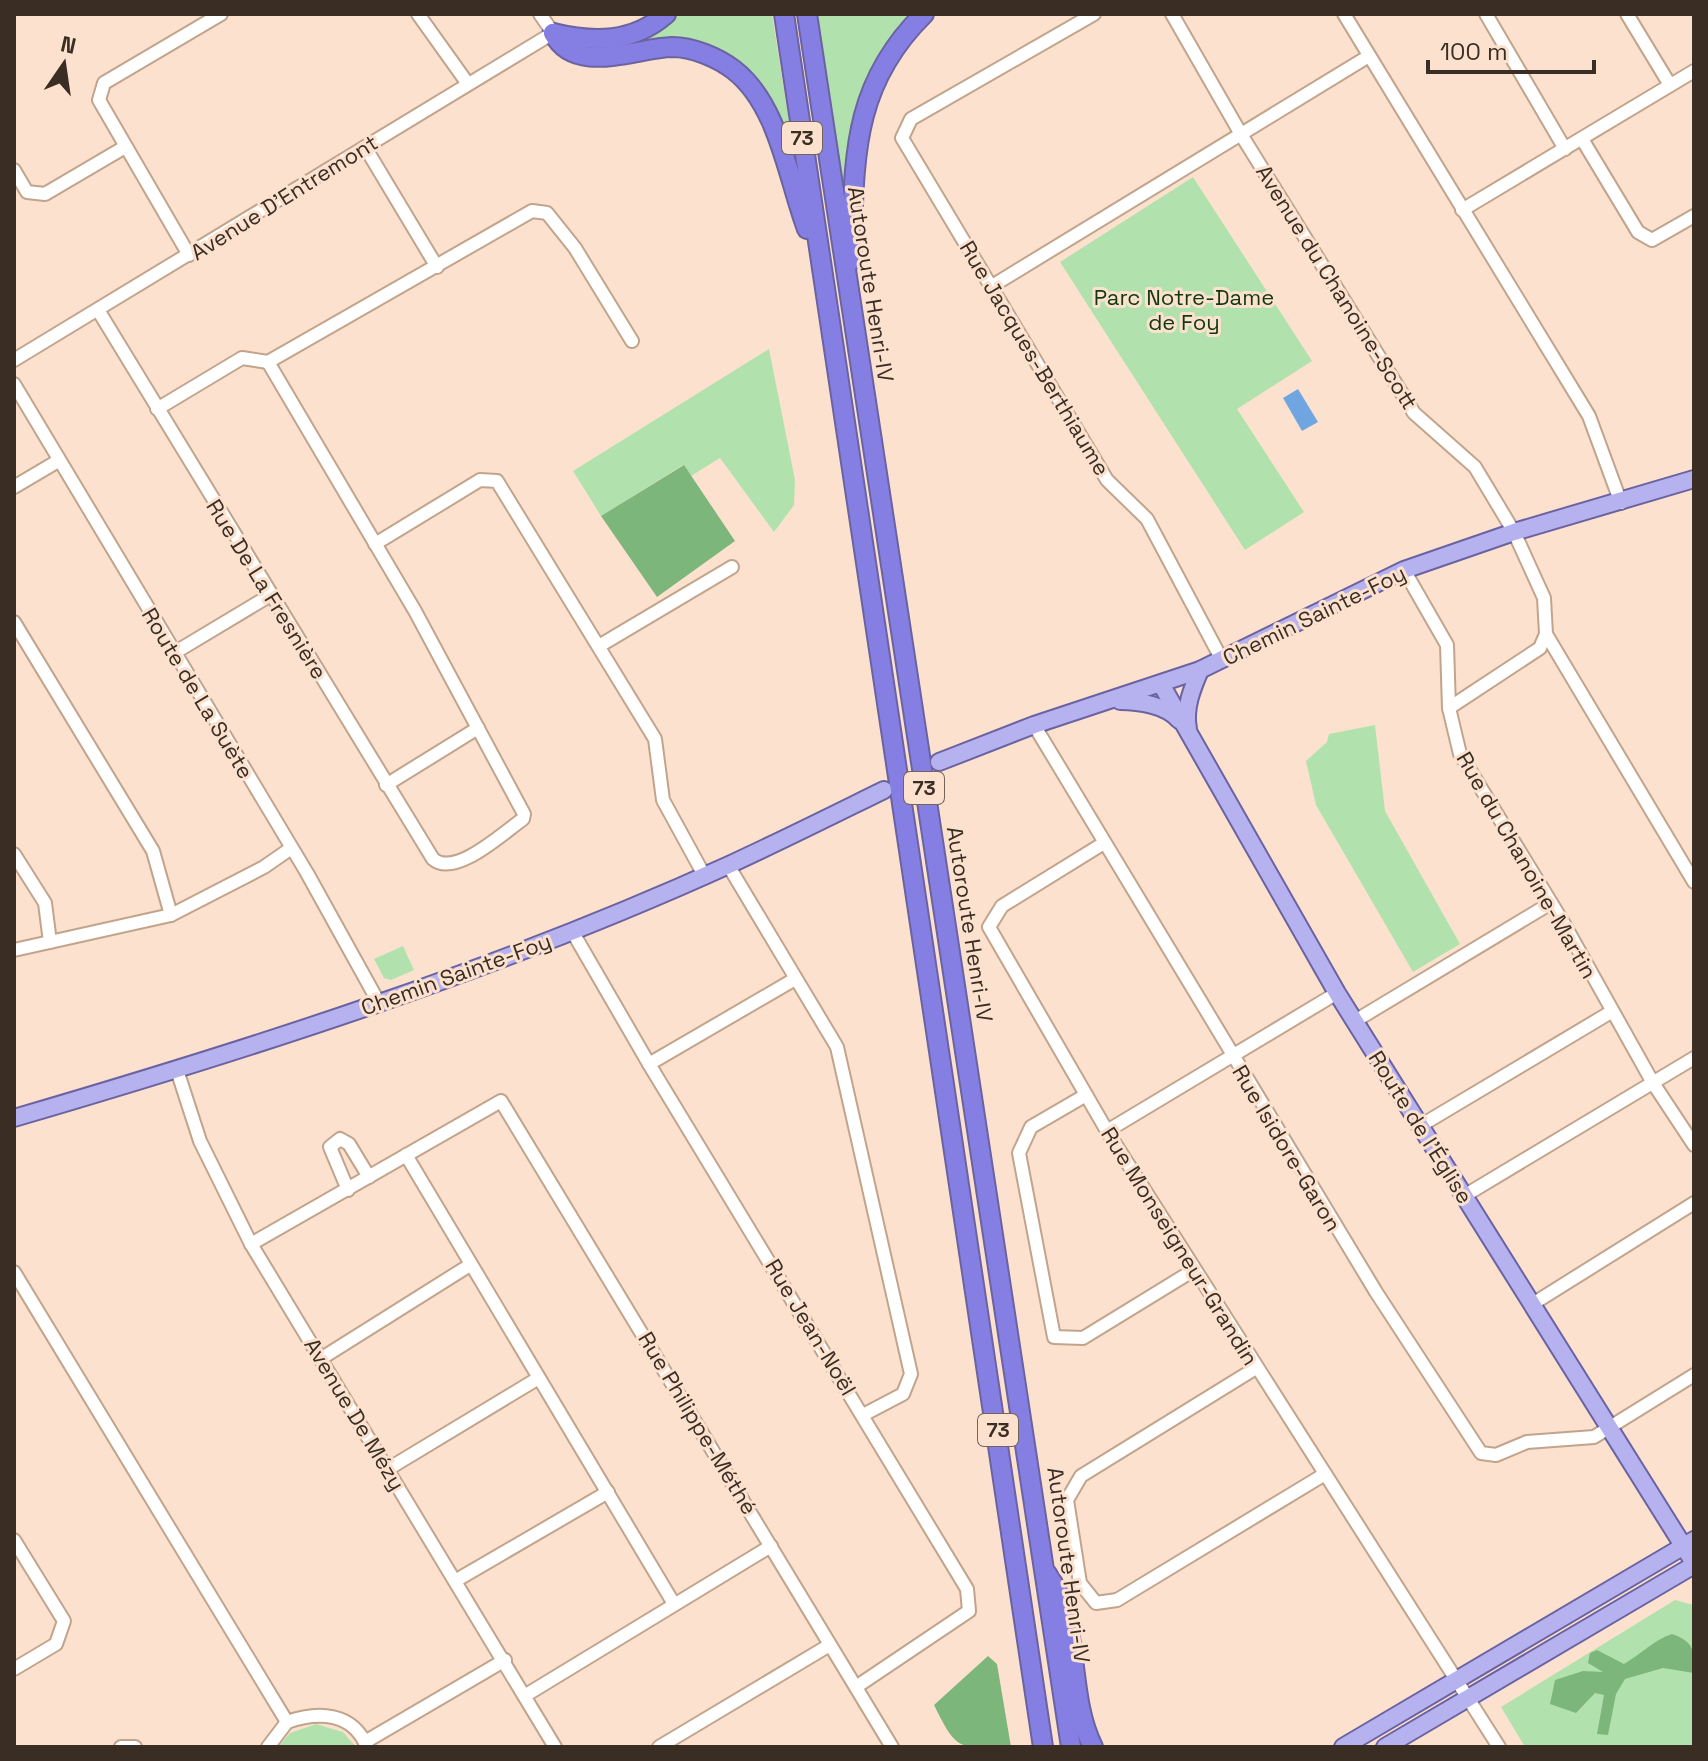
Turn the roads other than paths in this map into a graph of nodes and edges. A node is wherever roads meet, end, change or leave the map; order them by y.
1 (221, 14) edge
2 (418, 14) edge
3 (540, 14) edge
4 (666, 14) edge
5 (784, 14) edge
6 (807, 14) edge
7 (924, 14) edge
8 (1094, 14) edge
9 (1172, 14) edge
10 (1344, 14) edge
11 (1486, 14) edge
12 (1627, 14) edge
13 (553, 33) junction
14 (1369, 56) junction
15 (1694, 71) edge
16 (468, 84) junction
17 (1670, 85) junction
18 (1242, 136) junction
19 (1582, 139) junction
20 (125, 147) junction
21 (365, 147) junction
22 (1565, 149) junction
23 (14, 170) edge
24 (1462, 210) junction
25 (1694, 216) edge
26 (189, 255) junction
27 (819, 263) junction
28 (437, 267) junction
29 (992, 286) junction
30 (850, 304) junction
31 (98, 310) junction
32 (632, 341) dead end
33 (14, 360) edge
34 (268, 362) junction
35 (14, 384) edge
36 (157, 409) junction
37 (58, 461) junction
38 (1694, 479) edge
39 (14, 487) edge
40 (1621, 503) junction
41 (1514, 532) junction
42 (375, 544) junction
43 (732, 567) dead end
44 (1404, 570) junction
45 (269, 596) junction
46 (14, 622) edge
47 (1546, 634) junction
48 (599, 646) junction
49 (174, 653) junction
50 (1222, 660) junction
51 (1200, 670) junction
52 (1161, 684) junction
53 (1112, 701) junction
54 (1449, 708) junction
55 (1034, 725) junction
56 (478, 728) junction
57 (1189, 730) junction
58 (939, 762) dead end
59 (386, 785) junction
60 (884, 790) dead end
61 (1104, 843) junction
62 (290, 849) junction
63 (14, 854) edge
64 (728, 865) junction
65 (704, 875) junction
66 (1694, 882) edge
67 (1551, 903) junction
68 (171, 915) junction
69 (572, 931) junction
70 (50, 942) junction
71 (14, 950) edge
72 (795, 979) junction
73 (1337, 993) junction
74 (379, 1003) junction
75 (1611, 1012) junction
76 (1355, 1021) junction
77 (1232, 1057) junction
78 (1694, 1058) edge
79 (649, 1064) junction
80 (177, 1070) junction
81 (1653, 1083) junction
82 (1086, 1095) junction
83 (14, 1118) edge
84 (1420, 1126) junction
85 (1107, 1131) junction
86 (1694, 1145) edge
87 (406, 1155) junction
88 (369, 1177) junction
89 (348, 1190) junction
90 (1464, 1196) junction
91 (1694, 1203) edge
92 (251, 1244) junction
93 (470, 1265) junction
94 (1194, 1270) junction
95 (14, 1272) edge
96 (1531, 1305) junction
97 (322, 1358) junction
98 (1256, 1368) junction
99 (1694, 1375) edge
100 (537, 1379) junction
101 (863, 1415) junction
102 (1608, 1428) junction
103 (388, 1469) junction
104 (1325, 1474) junction
105 (608, 1492) junction
106 (14, 1540) edge
107 (1688, 1544) edge
108 (771, 1546) junction
109 (1694, 1564) edge
110 (1045, 1571) junction
111 (455, 1581) junction
112 (674, 1604) junction
113 (828, 1646) junction
114 (505, 1660) junction
115 (14, 1669) edge
116 (1457, 1682) junction
117 (856, 1687) junction
118 (526, 1695) junction
119 (1467, 1698) junction
120 (287, 1722) junction
121 (366, 1744) edge
122 (887, 1745) edge
123 (121, 1747) edge
124 (135, 1747) edge
125 (268, 1747) edge
126 (555, 1747) edge
127 (659, 1747) edge
128 (1043, 1747) edge
129 (1071, 1747) edge
130 (1093, 1747) edge
131 (1343, 1747) edge
132 (1385, 1747) edge
133 (1499, 1747) edge

1 - 20 street
2 - 16 street
3 - 13 street
4 - 13 highway
5 - 27 highway, 73
6 - 30 highway, Autoroute Henri-IV / 73
7 - 30 highway
8 - 29 street, Rue Jacques-Berthiaume
9 - 18 street, Avenue du Chanoine-Scott
10 - 14 street
11 - 22 street
12 - 17 street
13 - 16 street, Avenue D'Entremont
13 - 27 highway
14 - 18 street
14 - 24 street
15 - 17 street
16 - 21 street, Avenue D'Entremont
17 - 19 street
18 - 29 street
18 - 41 street, Avenue du Chanoine-Scott
19 - 22 street
19 - 25 street
20 - 23 street
20 - 26 street
21 - 26 street, Avenue D'Entremont
21 - 28 street
22 - 24 street
24 - 40 street
26 - 31 street, Avenue D'Entremont
27 - 128 highway, 73
28 - 32 street
28 - 34 street
29 - 50 street, Rue Jacques-Berthiaume
30 - 110 highway, Autoroute Henri-IV / 73
31 - 33 street, Avenue D'Entremont
31 - 36 street, Rue De La Fresnière
34 - 36 street
34 - 42 street
35 - 37 street, Route de La Suète
36 - 45 street, Rue De La Fresnière
37 - 39 street
37 - 49 street, Route de La Suète
38 - 40 main road, Chemin Sainte-Foy
40 - 41 main road, Chemin Sainte-Foy
41 - 44 main road, Chemin Sainte-Foy
41 - 47 street, Avenue du Chanoine-Scott
42 - 48 street
42 - 56 street
43 - 48 street
44 - 50 main road, Chemin Sainte-Foy
44 - 54 street, Rue du Chanoine-Martin
45 - 49 street
45 - 59 street, Rue De La Fresnière
46 - 68 street
47 - 54 street
47 - 66 street, Avenue du Chanoine-Scott
48 - 65 street
49 - 62 street, Route de La Suète
50 - 51 main road, Chemin Sainte-Foy
51 - 52 main road, Chemin Sainte-Foy
51 - 57 main road
52 - 53 main road, Chemin Sainte-Foy
52 - 57 main road, Route de l'Église
53 - 55 main road, Chemin Sainte-Foy
53 - 57 main road
54 - 67 street, Rue du Chanoine-Martin
55 - 58 main road, Chemin Sainte-Foy
55 - 61 street, Rue Isidore-Garon
56 - 59 street
56 - 59 street, Rue De La Fresnière
57 - 73 main road, Route de l'Église
60 - 64 main road, Chemin Sainte-Foy
61 - 77 street, Rue Isidore-Garon
61 - 82 street, Rue Monseigneur-Grandin
62 - 68 street
62 - 74 street, Route de La Suète
63 - 70 street
64 - 65 main road, Chemin Sainte-Foy
64 - 72 street
65 - 69 main road, Chemin Sainte-Foy
67 - 75 street, Rue du Chanoine-Martin
67 - 76 street
68 - 70 street
69 - 74 main road, Chemin Sainte-Foy
69 - 79 street, Rue Jean-Noël
70 - 71 street
72 - 79 street
72 - 101 street
73 - 76 main road, Route de l'Église
73 - 77 street
74 - 80 main road, Chemin Sainte-Foy
75 - 81 street, Rue du Chanoine-Martin
75 - 84 street
76 - 84 main road, Route de l'Église
77 - 85 street
77 - 102 street, Rue Isidore-Garon
78 - 81 street
79 - 101 street, Rue Jean-Noël
80 - 83 main road, Chemin Sainte-Foy
80 - 92 street, Avenue De Mézy
81 - 86 street, Rue du Chanoine-Martin
81 - 90 street
82 - 85 street, Rue Monseigneur-Grandin
82 - 94 street
84 - 90 main road, Route de l'Église
85 - 94 street, Rue Monseigneur-Grandin
87 - 88 street
87 - 93 street
87 - 108 street, Rue Philippe-Méthé
88 - 89 street
88 - 89 street
89 - 92 street
90 - 96 main road, Route de l'Église
91 - 96 street
92 - 97 street, Avenue De Mézy
93 - 97 street
93 - 100 street
94 - 98 street, Rue Monseigneur-Grandin
95 - 120 street
96 - 102 main road, Route de l'Église
97 - 103 street, Avenue De Mézy
98 - 104 street, Rue Monseigneur-Grandin
98 - 104 street
99 - 102 street
100 - 103 street
100 - 105 street
101 - 117 street, Rue Jean-Noël
102 - 107 main road, Route de l'Église
103 - 111 street, Avenue De Mézy
104 - 116 street, Rue Monseigneur-Grandin
105 - 111 street
105 - 112 street
106 - 115 street
107 - 109 main road, Route de l'Église
107 - 116 main road
108 - 112 street
108 - 113 street, Rue Philippe-Méthé
109 - 119 main road
110 - 129 highway, Autoroute Henri-IV / 73
110 - 130 highway
111 - 114 street, Avenue De Mézy
112 - 118 street
113 - 117 street, Rue Philippe-Méthé
113 - 127 street
114 - 118 street, Avenue De Mézy
114 - 121 street
116 - 119 street, Rue Monseigneur-Grandin
116 - 131 main road
117 - 122 street, Rue Philippe-Méthé
118 - 126 street, Avenue De Mézy
119 - 132 main road
119 - 133 street, Rue Monseigneur-Grandin
120 - 121 street
120 - 125 street
123 - 124 street

